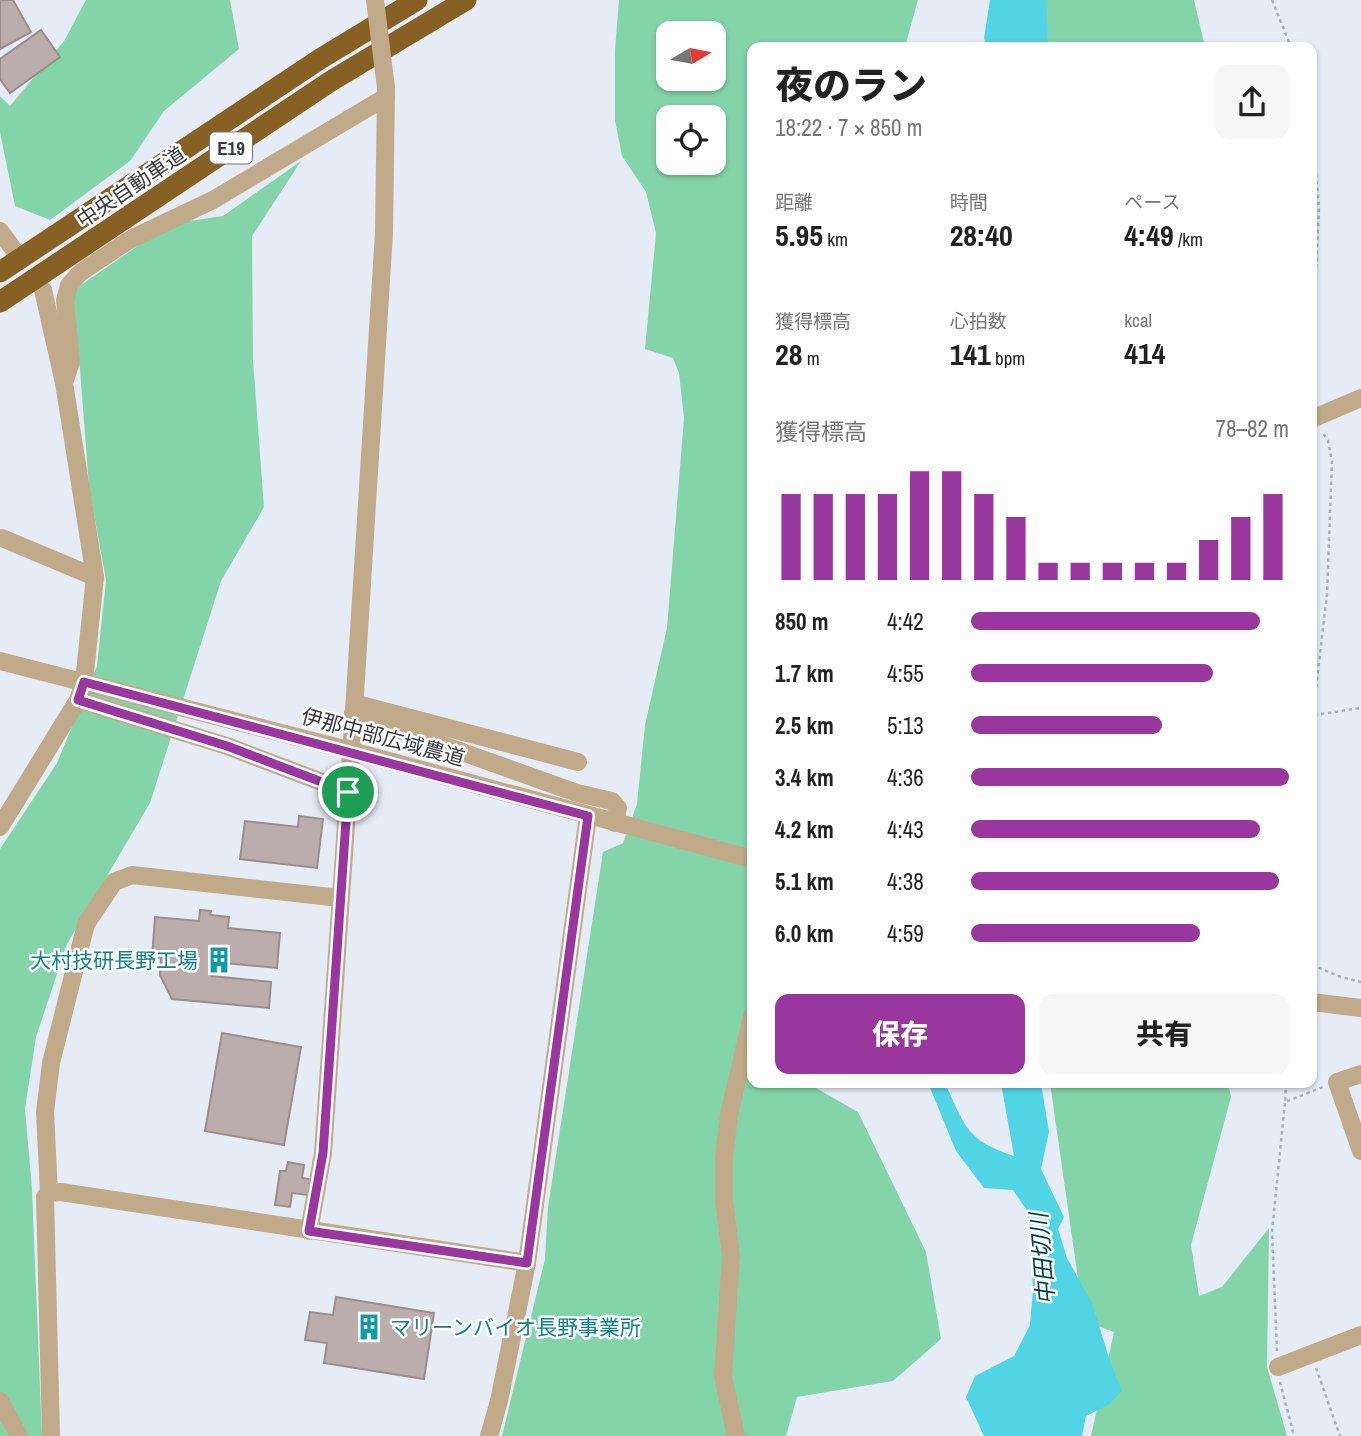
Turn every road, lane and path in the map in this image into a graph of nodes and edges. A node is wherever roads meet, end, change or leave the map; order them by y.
1 (375, 0) edge
2 (417, 0) edge
3 (466, 0) edge
4 (1272, 0) edge
5 (1289, 42) edge
6 (386, 92) junction
7 (1317, 186) edge
8 (0, 231) edge
9 (1317, 249) edge
10 (13, 250) dead end
11 (0, 272) edge
12 (43, 290) dead end
13 (0, 302) edge
14 (64, 383) junction
15 (1361, 398) edge
16 (1317, 417) edge
17 (1317, 423) edge
18 (2, 538) dead end
19 (95, 577) junction
20 (0, 662) edge
21 (84, 682) junction
22 (1317, 687) edge
23 (78, 700) junction
24 (1361, 708) edge
25 (353, 714) junction
26 (1317, 715) edge
27 (578, 762) dead end
28 (348, 787) junction
29 (588, 816) junction
30 (615, 823) junction
31 (0, 827) edge
32 (747, 858) edge
33 (340, 898) junction
34 (1317, 967) edge
35 (1361, 982) edge
36 (1317, 1003) edge
37 (1361, 1008) edge
38 (747, 1038) edge
39 (1361, 1074) edge
40 (1337, 1082) junction
41 (1286, 1088) edge
42 (1285, 1102) junction
43 (1361, 1151) edge
44 (48, 1193) junction
45 (309, 1231) junction
46 (527, 1263) junction
47 (1361, 1335) edge
48 (1312, 1355) junction
49 (1278, 1367) junction
50 (0, 1401) edge
51 (19, 1436) edge
52 (51, 1436) edge
53 (489, 1436) edge
54 (736, 1436) edge
55 (1294, 1436) edge
56 (1340, 1436) edge

1 - 6 street, bridge
2 - 11 highway, 中央自動車道 / E19
3 - 13 highway, 中央自動車道 / E19
4 - 5 path
6 - 14 street
6 - 25 street
7 - 9 path
8 - 10 street
12 - 14 street
14 - 19 street
15 - 16 street
17 - 22 path
18 - 19 street
19 - 21 street
20 - 21 street, 伊那中部広域農道
21 - 23 street
21 - 29 street, 伊那中部広域農道
23 - 28 street
23 - 31 street
24 - 26 path
25 - 27 street
25 - 28 street, bridge
25 - 30 street
28 - 33 street
29 - 30 street, 伊那中部広域農道
29 - 46 street
30 - 32 street, 伊那中部広域農道
33 - 44 street
33 - 45 street
34 - 35 path
36 - 37 street
38 - 54 street
39 - 40 street
40 - 42 path
40 - 43 street
41 - 42 path
42 - 49 path
44 - 45 street
44 - 52 street
45 - 46 street
46 - 53 street
47 - 48 street
48 - 49 street
48 - 56 path
49 - 55 path
50 - 51 street

